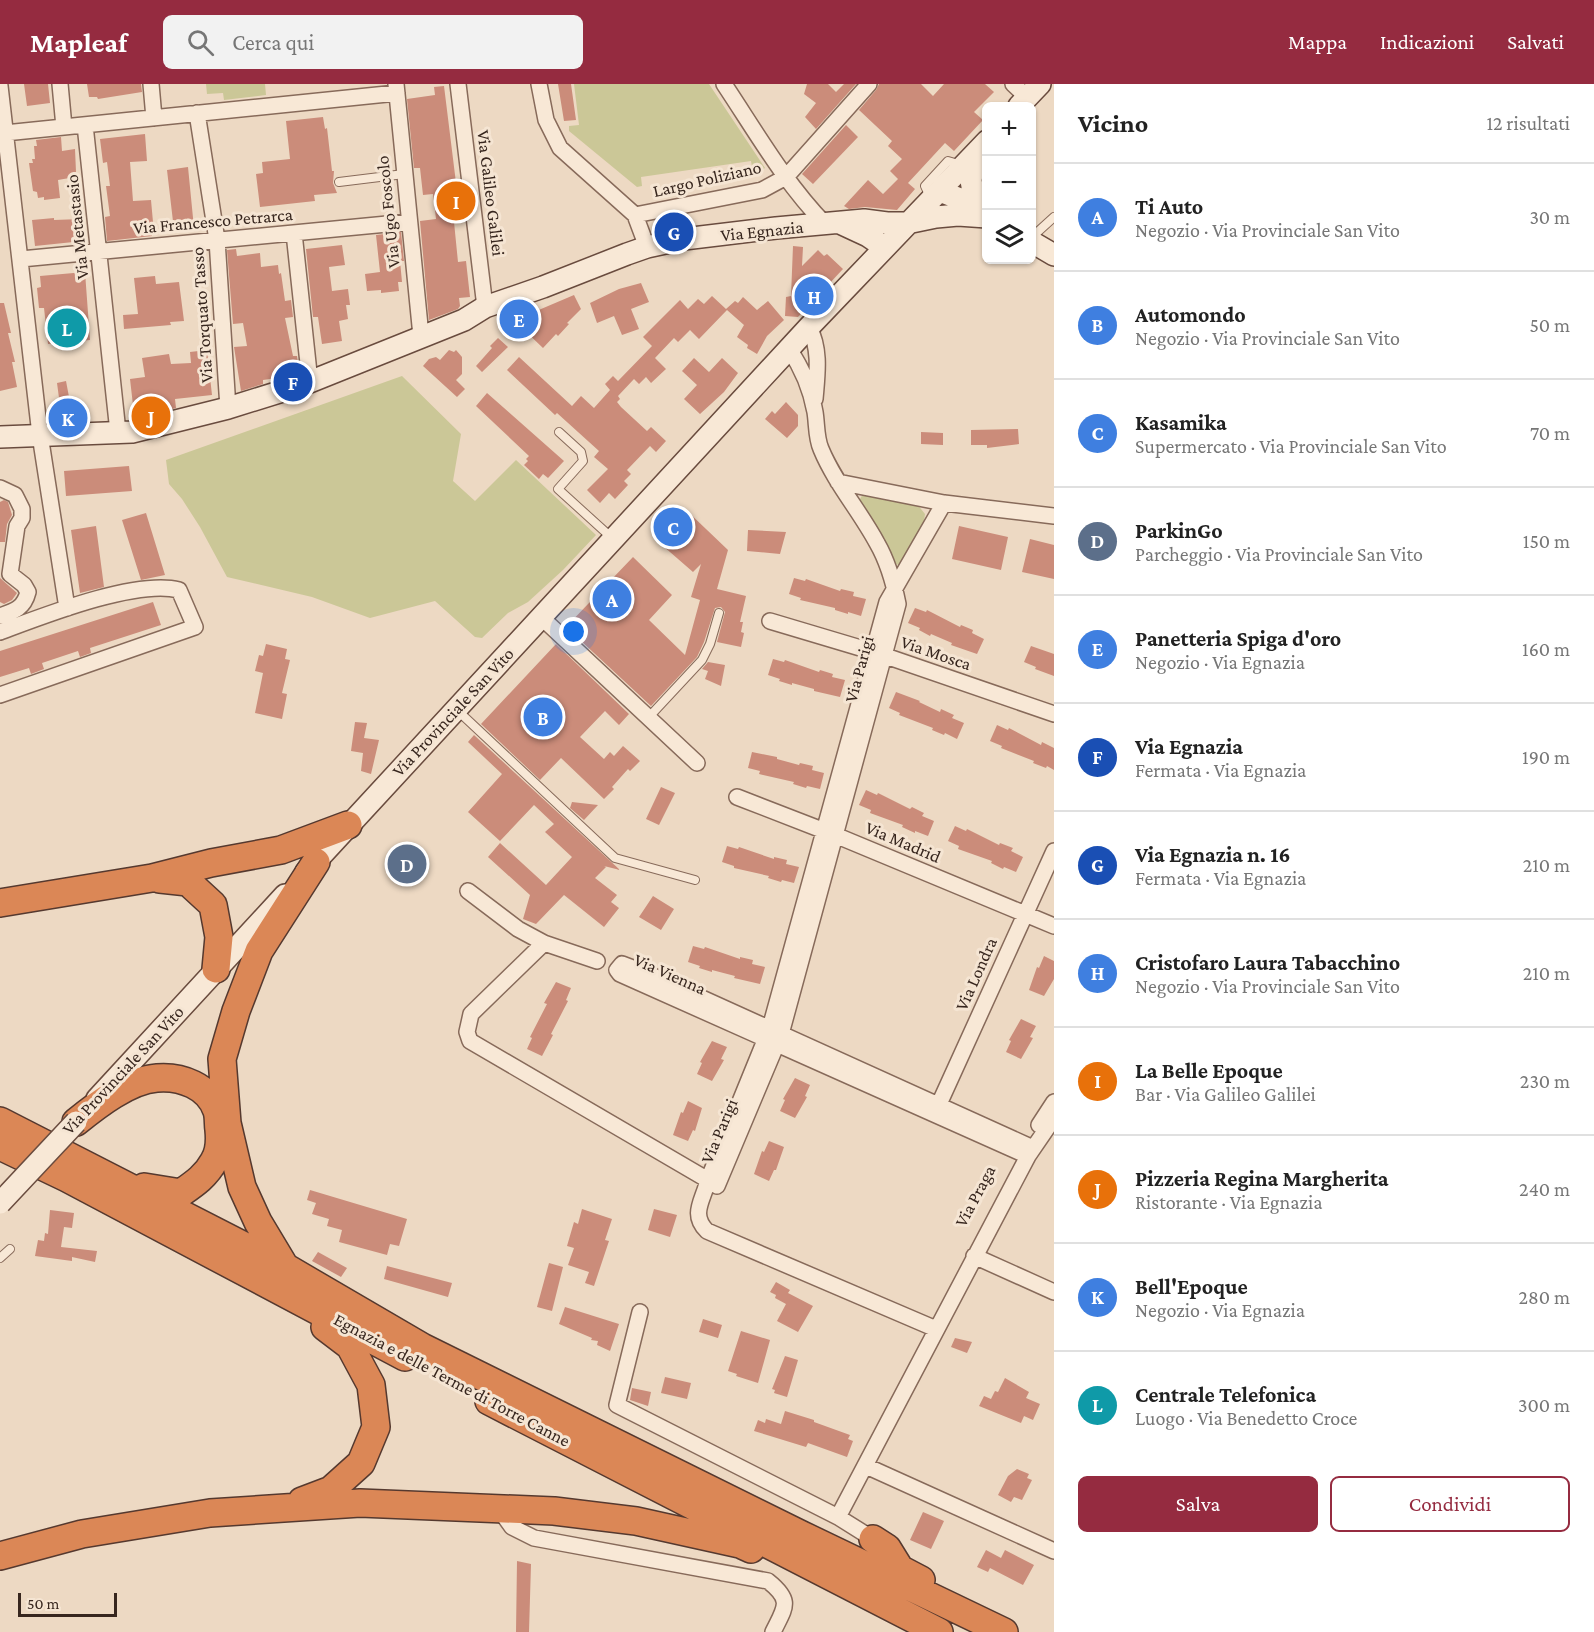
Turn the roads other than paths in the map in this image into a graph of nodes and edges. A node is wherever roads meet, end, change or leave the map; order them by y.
1 (60, 84) edge
2 (151, 84) edge
3 (458, 84) edge
4 (539, 84) edge
5 (724, 84) edge
6 (869, 84) edge
7 (396, 88) edge
8 (0, 93) edge
9 (197, 113) junction
10 (154, 118) junction
11 (85, 125) junction
12 (64, 127) junction
13 (5, 133) junction
14 (975, 153) edge
15 (4, 155) edge
16 (404, 174) junction
17 (786, 177) junction
18 (339, 182) dead end
19 (935, 195) junction
20 (977, 213) edge
21 (635, 215) junction
22 (1054, 217) edge
23 (408, 222) junction
24 (907, 223) junction
25 (832, 224) junction
26 (294, 233) junction
27 (1036, 233) edge
28 (217, 240) junction
29 (1036, 244) edge
30 (647, 247) junction
31 (884, 248) junction
32 (99, 251) junction
33 (1054, 255) edge
34 (21, 259) junction
35 (485, 307) junction
36 (809, 327) junction
37 (421, 336) junction
38 (789, 349) junction
39 (310, 382) junction
40 (228, 408) junction
41 (815, 411) junction
42 (118, 432) junction
43 (559, 432) dead end
44 (40, 435) junction
45 (0, 437) edge
46 (838, 482) junction
47 (0, 488) edge
48 (944, 503) junction
49 (1054, 516) edge
50 (613, 539) junction
51 (895, 586) junction
52 (67, 608) junction
53 (718, 613) dead end
54 (0, 616) edge
55 (541, 617) junction
56 (770, 621) dead end
57 (0, 632) edge
58 (879, 653) junction
59 (0, 695) edge
60 (456, 709) junction
61 (1054, 714) edge
62 (648, 718) junction
63 (697, 763) dead end
64 (736, 797) dead end
65 (348, 825) junction
66 (830, 833) junction
67 (1054, 850) edge
68 (316, 862) junction
69 (152, 878) junction
70 (695, 880) dead end
71 (468, 891) dead end
72 (0, 903) edge
73 (1024, 914) junction
74 (1054, 926) edge
75 (544, 943) junction
76 (597, 961) dead end
77 (216, 969) junction
78 (774, 1036) junction
79 (1054, 1102) edge
80 (936, 1110) junction
81 (1054, 1118) edge
82 (0, 1121) edge
83 (76, 1122) junction
84 (0, 1146) edge
85 (1026, 1150) junction
86 (85, 1164) junction
87 (708, 1180) junction
88 (0, 1203) edge
89 (166, 1231) junction
90 (10, 1249) dead end
91 (974, 1256) junction
92 (0, 1258) edge
93 (285, 1267) junction
94 (1054, 1292) edge
95 (640, 1312) dead end
96 (944, 1314) junction
97 (936, 1329) junction
98 (361, 1463) junction
99 (866, 1466) junction
100 (384, 1504) junction
101 (284, 1508) junction
102 (499, 1509) junction
103 (838, 1517) junction
104 (802, 1535) junction
105 (873, 1539) junction
106 (1054, 1551) edge
107 (0, 1556) edge
108 (956, 1610) junction
109 (903, 1614) junction
110 (773, 1632) edge
111 (939, 1632) edge
112 (1004, 1632) edge

1 - 12 street
2 - 10 street
3 - 35 street, Via Galileo Galilei
4 - 21 street, Largo Poliziano
5 - 17 street
6 - 17 street
7 - 9 street
7 - 16 street, Via Ugo Foscolo
8 - 13 street
9 - 10 street
9 - 28 street, Via Torquato Tasso
10 - 11 street
11 - 12 street
11 - 32 street, Via Metastasio
12 - 13 street
13 - 15 street
14 - 19 main road, Via Provinciale San Vito
14 - 20 main road
15 - 34 street
16 - 18 lane
16 - 23 street, Via Ugo Foscolo
17 - 21 street, Largo Poliziano
17 - 25 street
19 - 20 main road
19 - 24 main road, Via Provinciale San Vito
20 - 24 main road
21 - 30 street, Largo Poliziano
22 - 27 lane
23 - 26 street, Via Francesco Petrarca
23 - 37 street, Via Ugo Foscolo
24 - 25 main road, Via Egnazia
24 - 31 main road, Via Provinciale San Vito
25 - 30 main road, Via Egnazia
25 - 31 main road, Via Egnazia
26 - 28 street, Via Francesco Petrarca
26 - 39 street
28 - 32 street, Via Francesco Petrarca
28 - 40 street, Via Torquato Tasso
29 - 33 main road
30 - 35 main road, Via Egnazia
31 - 36 main road, Via Provinciale San Vito
32 - 34 street, Via Francesco Petrarca
32 - 42 street, Via Metastasio
34 - 44 street
35 - 37 main road, Via Egnazia
36 - 38 main road, Via Provinciale San Vito
36 - 41 street
37 - 39 main road, Via Egnazia
38 - 41 street
38 - 50 main road, Via Provinciale San Vito
39 - 40 main road, Via Egnazia
40 - 42 main road, Via Egnazia
41 - 46 street
42 - 44 main road, Via Egnazia
43 - 50 lane
44 - 45 main road, Via Egnazia
44 - 52 street
46 - 48 street
46 - 51 street
47 - 54 street
48 - 49 street
48 - 51 street, Via Parigi
50 - 55 main road, Via Provinciale San Vito
51 - 58 street, Via Parigi
52 - 57 street
52 - 59 street
53 - 62 lane
55 - 60 main road, Via Provinciale San Vito
55 - 62 street
56 - 58 street, Via Mosca
58 - 61 street, Via Mosca
58 - 66 street, Via Parigi
60 - 65 main road, Via Provinciale San Vito
60 - 70 lane
62 - 63 street
64 - 66 street, Via Madrid
65 - 68 main road, Via Provinciale San Vito
65 - 69 highway
66 - 73 street, Via Madrid
66 - 78 street, Via Parigi
67 - 73 street, Via Londra
68 - 77 main road, Via Provinciale San Vito
68 - 93 highway
69 - 72 highway
69 - 77 highway
71 - 75 street
73 - 74 street, Via Madrid
73 - 80 street, Via Londra
75 - 76 street
75 - 87 street
77 - 83 main road, Via Provinciale San Vito
78 - 78 street, Via Vienna
78 - 80 street, Via Vienna
78 - 87 street, Via Parigi
79 - 85 street, Via Praga
80 - 85 street, Via Vienna
81 - 85 street, Via Praga
82 - 86 highway, Egnazia e delle Terme di Torre Canne
83 - 86 highway
83 - 88 main road, Via Provinciale San Vito, bridge
84 - 89 highway, Egnazia e delle Terme di Torre Canne
85 - 91 street, Via Praga
85 - 96 street, Via Praga
86 - 93 highway, Egnazia e delle Terme di Torre Canne
87 - 97 street, Via Parigi
89 - 98 highway
89 - 109 highway, Egnazia e delle Terme di Torre Canne
90 - 92 lane
91 - 94 street
91 - 96 street, Via Praga
93 - 104 highway, Egnazia e delle Terme di Torre Canne
95 - 103 street
96 - 97 street, Via Praga
97 - 99 street, Via Praga
98 - 100 highway
98 - 101 highway
99 - 103 street, Via Praga
99 - 106 street
100 - 101 highway
100 - 102 highway
101 - 107 highway
102 - 109 highway
102 - 110 street
103 - 105 street
104 - 105 highway
104 - 108 highway
105 - 108 highway
108 - 112 highway
109 - 111 highway

